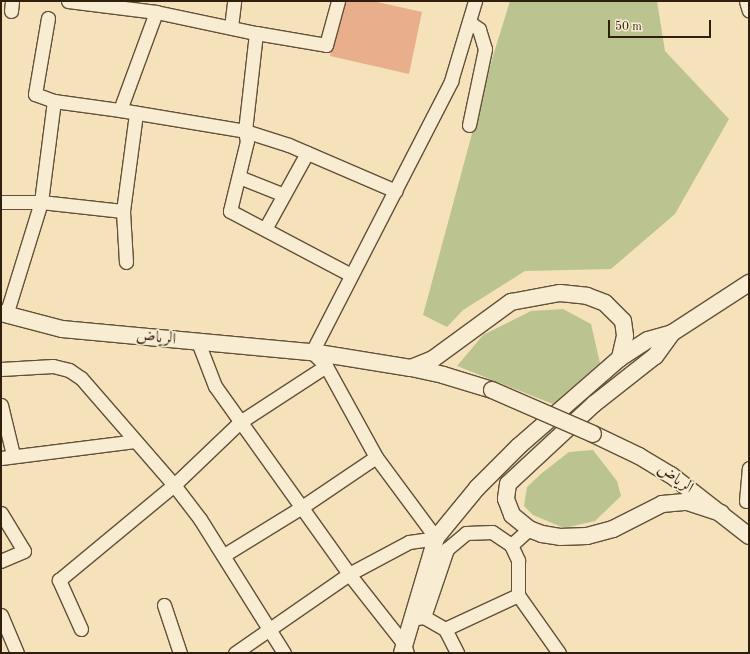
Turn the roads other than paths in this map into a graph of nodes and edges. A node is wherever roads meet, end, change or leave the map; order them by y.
1 (68, 1) edge
2 (234, 1) edge
3 (338, 1) edge
4 (475, 1) edge
5 (746, 1) edge
6 (749, 11) edge
7 (156, 12) junction
8 (48, 18) dead end
9 (469, 22) junction
10 (231, 27) junction
11 (256, 34) junction
12 (54, 101) junction
13 (120, 110) junction
14 (136, 113) junction
15 (469, 125) dead end
16 (245, 131) junction
17 (307, 153) junction
18 (238, 177) junction
19 (396, 191) junction
20 (284, 195) junction
21 (1, 202) edge
22 (41, 202) junction
23 (123, 211) junction
24 (265, 230) junction
25 (126, 262) dead end
26 (351, 274) junction
27 (749, 283) edge
28 (3, 315) edge
29 (672, 333) junction
30 (198, 342) junction
31 (312, 352) junction
32 (620, 358) junction
33 (326, 366) junction
34 (411, 368) junction
35 (1, 369) edge
36 (1, 405) edge
37 (240, 422) junction
38 (135, 441) junction
39 (7, 457) edge
40 (376, 457) junction
41 (749, 468) edge
42 (174, 485) junction
43 (746, 501) dead end
44 (302, 507) junction
45 (1, 513) edge
46 (721, 513) junction
47 (529, 529) junction
48 (749, 536) edge
49 (436, 538) junction
50 (510, 545) junction
51 (224, 555) junction
52 (1, 561) edge
53 (349, 574) junction
54 (518, 595) junction
55 (164, 605) dead end
56 (1, 615) edge
57 (418, 618) junction
58 (445, 629) junction
59 (81, 630) dead end
60 (268, 630) junction
61 (404, 650) edge
62 (17, 653) edge
63 (180, 653) edge
64 (235, 653) edge
65 (284, 653) edge
66 (458, 653) edge
67 (559, 653) edge

1 - 7 street
2 - 10 street
3 - 11 street
4 - 9 street
5 - 6 street
7 - 10 street
7 - 13 street
8 - 12 street
9 - 15 street
9 - 19 street
10 - 11 street
11 - 16 street
12 - 13 street
12 - 22 street
13 - 14 street
14 - 16 street
14 - 23 street
16 - 17 street
16 - 18 street
17 - 19 street
17 - 20 street
18 - 20 street
18 - 24 street
19 - 26 street
20 - 24 street
21 - 22 street
22 - 23 street
22 - 28 street
23 - 25 street
24 - 26 street
26 - 31 street
27 - 29 street
28 - 30 street, الرياض
29 - 32 street
29 - 47 street
30 - 31 street, الرياض
30 - 37 street
31 - 33 street
31 - 34 street, الرياض
32 - 34 street
32 - 49 street
33 - 37 street
33 - 40 street
34 - 46 street, الرياض, bridge
35 - 38 street
36 - 39 street
37 - 42 street
37 - 44 street
38 - 39 street
38 - 42 street
40 - 44 street
40 - 49 street
41 - 43 street
42 - 51 street
42 - 59 street
44 - 51 street
44 - 53 street
45 - 52 street
46 - 47 street
46 - 48 street, الرياض
47 - 50 street
49 - 53 street
49 - 57 street
50 - 54 street
50 - 57 street
51 - 60 street
53 - 60 street
53 - 61 street
54 - 58 street
54 - 67 street
55 - 63 street
56 - 62 street
57 - 58 street
57 - 61 street
58 - 66 street
60 - 64 street
60 - 65 street

